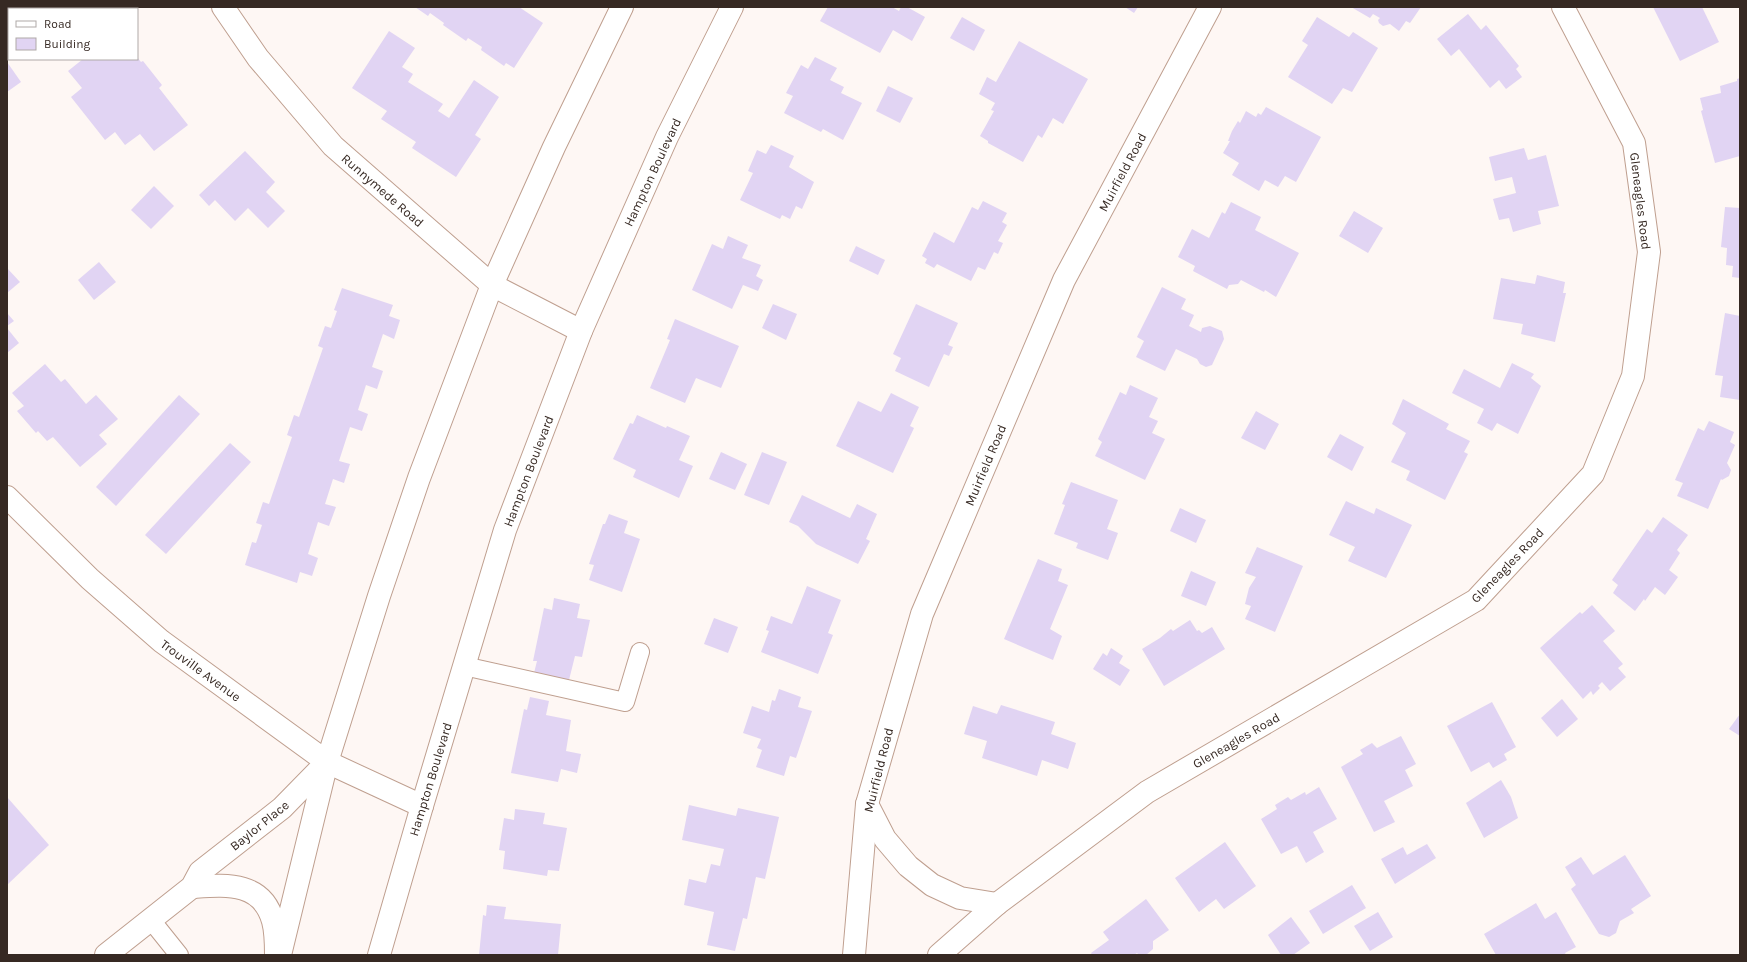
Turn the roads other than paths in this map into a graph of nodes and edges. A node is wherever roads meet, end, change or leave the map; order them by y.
1 (224, 7) edge
2 (622, 7) edge
3 (732, 7) edge
4 (1210, 7) edge
5 (1563, 7) edge
6 (492, 285) junction
7 (581, 331) junction
8 (7, 497) edge
9 (640, 652) dead end
10 (464, 666) junction
11 (327, 762) junction
12 (867, 804) junction
13 (422, 806) junction
14 (192, 888) junction
15 (997, 904) junction
16 (151, 920) junction
17 (106, 955) edge
18 (179, 955) edge
19 (276, 955) edge
20 (280, 955) edge
21 (380, 955) edge
22 (854, 955) edge
23 (939, 955) edge

1 - 6 street, Runnymede Road
2 - 6 street
3 - 7 street, Hampton Boulevard
4 - 12 street, Muirfield Road
5 - 15 street, Gleneagles Road
6 - 7 street, Runnymede Road
6 - 11 street
7 - 10 street, Hampton Boulevard
8 - 11 street, Trouville Avenue
9 - 10 lane
10 - 13 street, Hampton Boulevard
11 - 13 street, Trouville Avenue
11 - 14 street, Baylor Place
11 - 20 street
12 - 15 street
12 - 22 street, Muirfield Road
13 - 21 street, Hampton Boulevard
14 - 16 street, Baylor Place
14 - 19 street
15 - 23 street, Gleneagles Road
16 - 17 street, Baylor Place
16 - 18 lane

